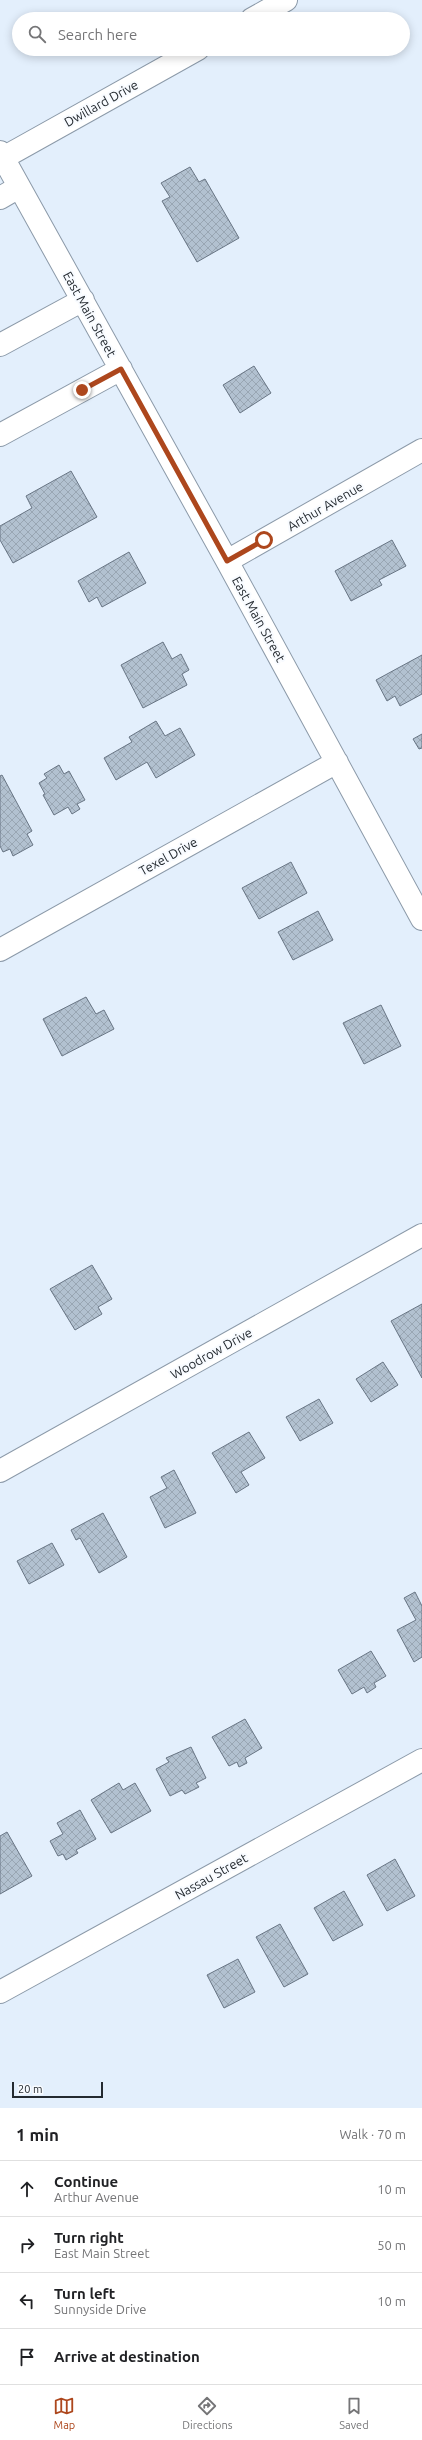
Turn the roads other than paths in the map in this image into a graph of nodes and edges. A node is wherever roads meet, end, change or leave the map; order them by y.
1 (286, 0) edge
2 (265, 12) edge
3 (185, 56) edge
4 (2, 155) edge
5 (19, 187) junction
6 (0, 198) edge
7 (83, 300) junction
8 (0, 344) edge
9 (121, 369) junction
10 (0, 435) edge
11 (422, 450) edge
12 (227, 561) junction
13 (337, 762) junction
14 (422, 919) edge
15 (0, 950) edge
16 (422, 1235) edge
17 (0, 1471) edge
18 (422, 1760) edge
19 (0, 1992) edge

1 - 2 street
3 - 4 street, Dwillard Drive
4 - 5 street, East Main Street
5 - 6 street
5 - 7 street, East Main Street
7 - 8 street
7 - 9 street, East Main Street
9 - 10 street
9 - 12 street, East Main Street
11 - 12 street, Arthur Avenue
12 - 13 street, East Main Street
13 - 14 street, East Main Street
13 - 15 street, Texel Drive
16 - 17 street, Woodrow Drive
18 - 19 street, Nassau Street

